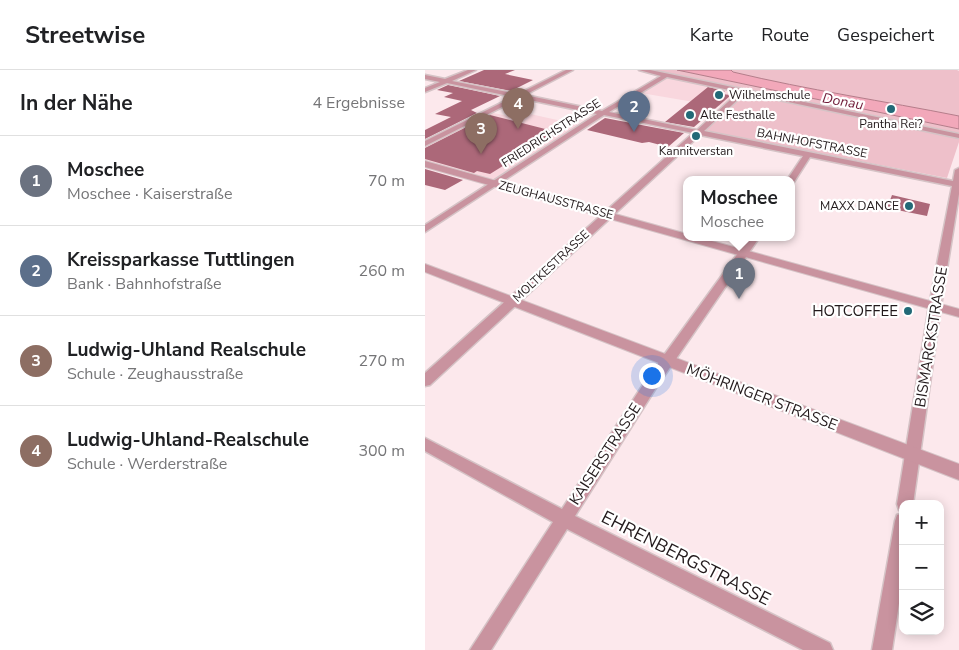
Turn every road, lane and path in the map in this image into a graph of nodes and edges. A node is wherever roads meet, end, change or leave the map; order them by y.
1 (473, 70) edge
2 (570, 70) edge
3 (642, 70) edge
4 (665, 75) junction
5 (425, 77) edge
6 (447, 81) junction
7 (425, 90) edge
8 (743, 92) junction
9 (518, 96) junction
10 (603, 113) junction
11 (699, 132) junction
12 (959, 136) edge
13 (425, 144) edge
14 (808, 154) junction
15 (425, 164) edge
16 (959, 170) edge
17 (794, 176) edge
18 (495, 184) junction
19 (958, 184) edge
20 (608, 214) junction
21 (425, 229) edge
22 (683, 236) edge
23 (702, 241) edge
24 (752, 241) edge
25 (745, 253) junction
26 (425, 268) edge
27 (513, 301) junction
28 (935, 306) junction
29 (959, 313) edge
30 (668, 360) junction
31 (425, 381) edge
32 (425, 444) edge
33 (913, 454) junction
34 (959, 472) edge
35 (906, 500) edge
36 (563, 518) junction
37 (899, 545) edge
38 (479, 650) edge
39 (823, 650) edge
40 (882, 650) edge

1 - 6 street
2 - 9 street
3 - 4 street
4 - 8 street
4 - 10 street, FRIEDRICHSTRASSE
5 - 6 street, BAHNHOFSTRASSE
6 - 7 street
6 - 9 street, BAHNHOFSTRASSE
8 - 11 street, MOLTKESTRASSE
8 - 12 street
9 - 10 street, BAHNHOFSTRASSE
9 - 13 street
10 - 11 street, BAHNHOFSTRASSE
10 - 18 street, FRIEDRICHSTRASSE
11 - 14 street, BAHNHOFSTRASSE
11 - 20 street, MOLTKESTRASSE
14 - 17 street
14 - 19 street, BAHNHOFSTRASSE
15 - 18 street, ZEUGHAUSSTRASSE
16 - 19 street, BISMARCKSTRASSE
18 - 20 street, ZEUGHAUSSTRASSE
18 - 21 street, FRIEDRICHSTRASSE
19 - 28 street, BISMARCKSTRASSE
20 - 22 street, ZEUGHAUSSTRASSE
20 - 27 street, MOLTKESTRASSE
23 - 25 street, ZEUGHAUSSTRASSE
24 - 25 street, KAISERSTRASSE
25 - 28 street, ZEUGHAUSSTRASSE
25 - 30 street, KAISERSTRASSE
26 - 27 street, MÖHRINGER STRASSE
27 - 30 street, MÖHRINGER STRASSE
27 - 31 street, MOLTKESTRASSE
28 - 29 street, ZEUGHAUSSTRASSE
28 - 33 street, BISMARCKSTRASSE
30 - 33 street, MÖHRINGER STRASSE
30 - 36 street, KAISERSTRASSE
32 - 36 street, EHRENBERGSTRASSE
33 - 34 street, MÖHRINGER STRASSE
33 - 35 street, BISMARCKSTRASSE
36 - 38 street, KAISERSTRASSE
36 - 39 street, EHRENBERGSTRASSE
37 - 40 street

